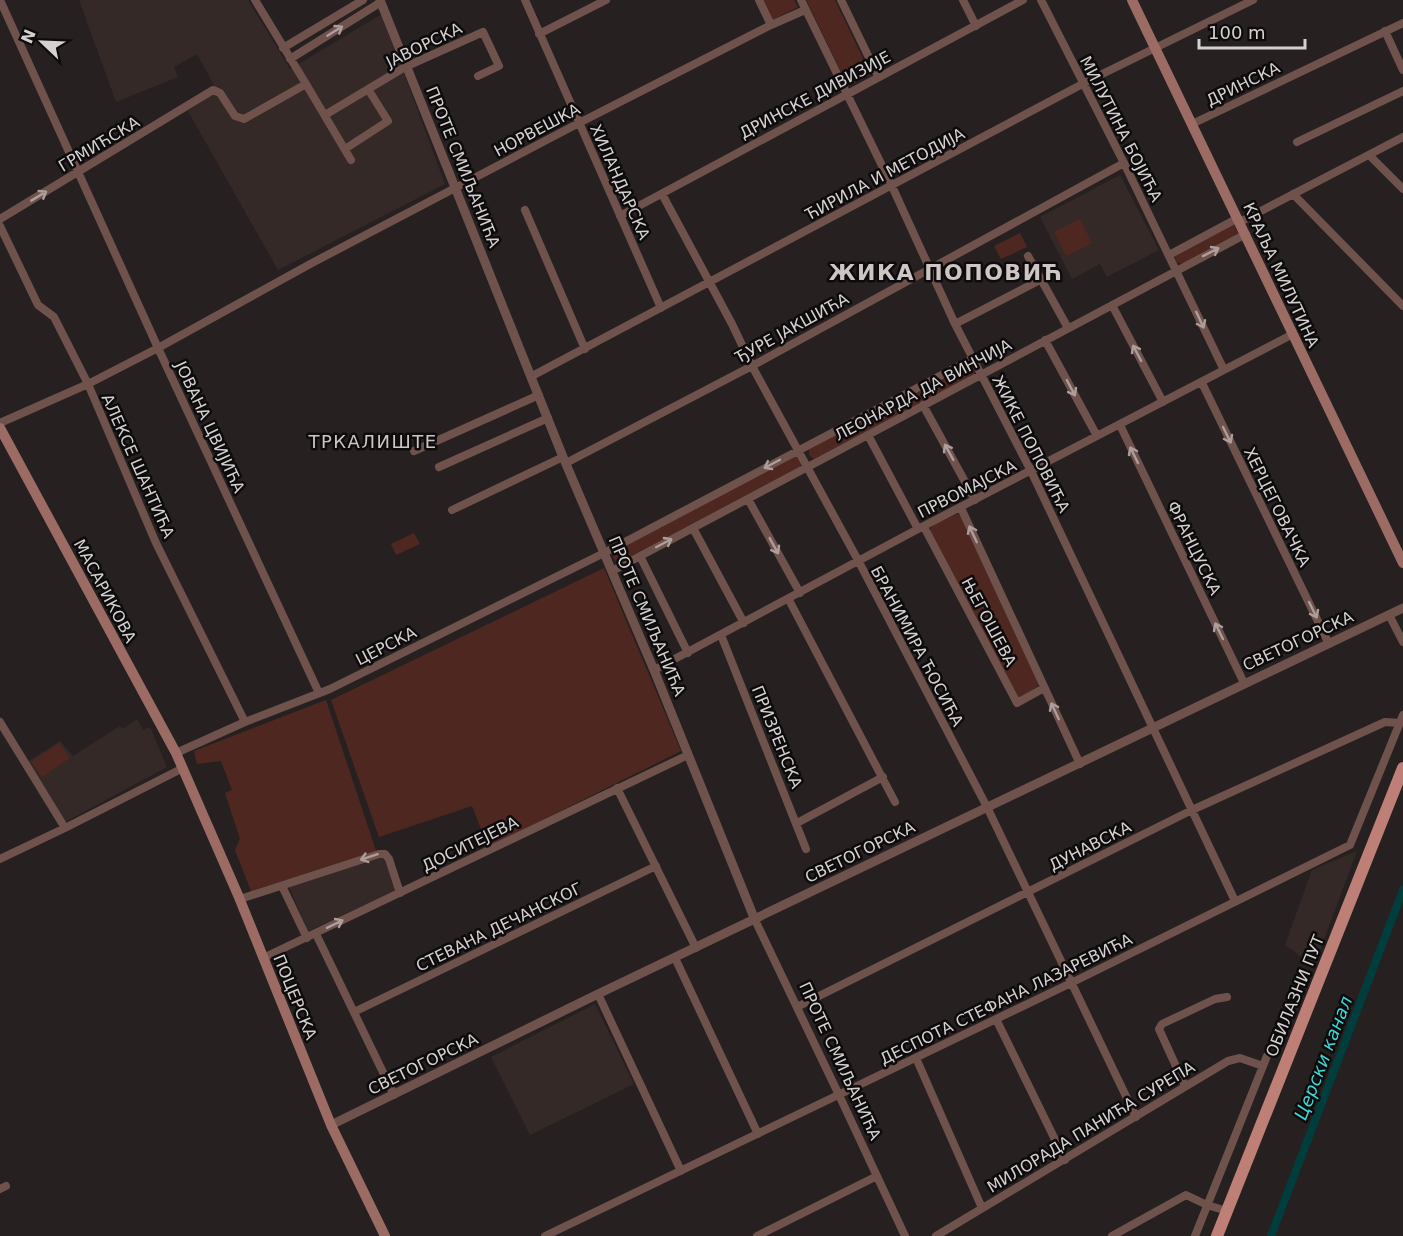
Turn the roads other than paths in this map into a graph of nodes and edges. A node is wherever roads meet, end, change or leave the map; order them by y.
1 (0, 0) edge
2 (255, 0) edge
3 (363, 0) edge
4 (525, 0) edge
5 (606, 0) edge
6 (759, 0) edge
7 (801, 0) edge
8 (841, 0) edge
9 (963, 0) edge
10 (1023, 0) edge
11 (1041, 0) edge
12 (1132, 0) edge
13 (1253, 0) edge
14 (380, 1) edge
15 (806, 10) junction
16 (1403, 22) edge
17 (771, 25) junction
18 (976, 26) junction
19 (1385, 31) junction
20 (539, 34) junction
21 (283, 48) junction
22 (1155, 48) junction
23 (290, 59) junction
24 (405, 67) junction
25 (1403, 69) edge
26 (478, 76) dead end
27 (878, 76) junction
28 (306, 84) junction
29 (1083, 84) junction
30 (368, 89) junction
31 (1403, 91) edge
32 (846, 93) junction
33 (325, 115) junction
34 (579, 123) junction
35 (1192, 124) junction
36 (1403, 137) edge
37 (1297, 142) dead end
38 (345, 149) junction
39 (1369, 154) junction
40 (351, 160) dead end
41 (1124, 163) junction
42 (78, 172) junction
43 (892, 186) junction
44 (455, 188) junction
45 (1403, 189) edge
46 (662, 194) junction
47 (1293, 194) junction
48 (525, 210) dead end
49 (620, 216) junction
50 (0, 219) edge
51 (1239, 220) junction
52 (0, 226) edge
53 (1246, 234) junction
54 (1169, 255) junction
55 (1028, 256) dead end
56 (930, 269) junction
57 (1176, 270) junction
58 (1040, 280) junction
59 (709, 283) junction
60 (1112, 304) junction
61 (1403, 306) edge
62 (661, 308) junction
63 (955, 324) junction
64 (1068, 328) junction
65 (1293, 334) junction
66 (1045, 340) junction
67 (158, 348) junction
68 (585, 349) junction
69 (972, 358) junction
70 (752, 366) junction
71 (1224, 370) junction
72 (981, 375) junction
73 (532, 376) junction
74 (1202, 382) junction
75 (88, 384) junction
76 (539, 395) junction
77 (1163, 402) junction
78 (923, 405) junction
79 (548, 418) junction
80 (0, 423) edge
81 (1120, 425) junction
82 (0, 428) edge
83 (868, 435) junction
84 (1096, 436) junction
85 (414, 451) dead end
86 (798, 451) junction
87 (565, 460) junction
88 (439, 467) dead end
89 (807, 467) junction
90 (1031, 471) junction
91 (748, 499) junction
92 (975, 500) junction
93 (960, 507) junction
94 (452, 510) dead end
95 (693, 528) junction
96 (921, 528) junction
97 (604, 553) junction
98 (640, 556) junction
99 (858, 562) junction
100 (1403, 563) edge
101 (612, 571) junction
102 (800, 593) junction
103 (789, 600) junction
104 (1403, 608) edge
105 (1389, 615) junction
106 (744, 623) junction
107 (722, 635) junction
108 (1403, 642) edge
109 (1329, 644) junction
110 (688, 653) junction
111 (654, 670) junction
112 (1244, 683) junction
113 (1044, 688) junction
114 (319, 693) junction
115 (1401, 719) edge
116 (0, 722) edge
117 (245, 722) junction
118 (1154, 728) junction
119 (10, 739) junction
120 (0, 745) edge
121 (176, 753) junction
122 (688, 754) junction
123 (1080, 764) junction
124 (183, 768) junction
125 (1403, 768) edge
126 (883, 777) junction
127 (617, 788) junction
128 (895, 802) dead end
129 (987, 807) junction
130 (1192, 810) junction
131 (797, 823) junction
132 (65, 828) junction
133 (806, 849) dead end
134 (0, 859) edge
135 (656, 866) junction
136 (282, 886) junction
137 (1027, 892) junction
138 (400, 893) junction
139 (240, 899) junction
140 (1235, 901) junction
141 (755, 920) junction
142 (316, 934) junction
143 (307, 938) junction
144 (696, 948) junction
145 (263, 958) junction
146 (675, 958) junction
147 (1071, 983) junction
148 (598, 994) junction
149 (1227, 997) dead end
150 (797, 1007) junction
151 (354, 1012) junction
152 (996, 1019) junction
153 (1267, 1056) dead end
154 (916, 1058) junction
155 (1263, 1066) junction
156 (1185, 1086) junction
157 (394, 1095) junction
158 (840, 1095) junction
159 (1136, 1117) junction
160 (331, 1125) junction
161 (758, 1134) junction
162 (1065, 1160) junction
163 (681, 1171) junction
164 (877, 1176) junction
165 (1208, 1205) junction
166 (982, 1208) junction
167 (1227, 1211) junction
168 (386, 1236) edge
169 (545, 1236) edge
170 (757, 1236) edge
171 (905, 1236) edge
172 (936, 1236) edge
173 (1112, 1236) edge
174 (1195, 1236) edge
175 (1217, 1236) edge

1 - 42 street, ЈОВАНА ЦВИЈИЋА
2 - 21 street
3 - 21 street
4 - 20 street, ХИЛАНДАРСКА
5 - 20 street
6 - 17 street
7 - 15 street, ЖИКЕ ПОПОВИЋА
8 - 27 street
9 - 18 street
10 - 18 street, ДРИНСКЕ ДИВИЗИЈЕ
11 - 29 street, МИЛУТИНА БОЈИЋА
12 - 22 main road, КРАЉА МИЛУТИНА
13 - 22 street, ЋИРИЛА И МЕТОДИЈА
23 -> 14 street
14 - 24 street, ПРОТЕ СМИЉАНИЋА
15 - 17 street, НОРВЕШКА
15 - 32 street, ЖИКЕ ПОПОВИЋА
16 - 19 street, ДРИНСКА
17 - 34 street, НОРВЕШКА
18 - 27 street, ДРИНСКЕ ДИВИЗИЈЕ
19 - 25 street
19 - 35 street, ДРИНСКА
20 - 34 street, ХИЛАНДАРСКА
21 - 23 street
22 - 29 street, ЋИРИЛА И МЕТОДИЈА
22 - 35 main road, КРАЉА МИЛУТИНА
23 - 28 street
24 - 26 street, ЈАВОРСКА
24 - 30 street, ЈАВОРСКА
24 - 44 street, ПРОТЕ СМИЉАНИЋА
27 - 32 street, ДРИНСКЕ ДИВИЗИЈЕ
28 - 33 street
28 - 42 street, ГРМИЋСКА
29 - 41 street, МИЛУТИНА БОЈИЋА
29 - 43 street, ЋИРИЛА И МЕТОДИЈА
30 - 33 street, ЈАВОРСКА
30 - 38 street
31 - 37 street
32 - 43 street, ЖИКЕ ПОПОВИЋА
32 - 46 street, ДРИНСКЕ ДИВИЗИЈЕ
33 - 38 street
34 - 44 street, НОРВЕШКА
34 - 49 street, ХИЛАНДАРСКА
35 - 51 main road, КРАЉА МИЛУТИНА
36 - 39 street
38 - 40 street
39 - 45 street
39 - 47 street
41 - 54 street, МИЛУТИНА БОЈИЋА
41 - 56 street, ЂУРЕ ЈАКШИЋА
50 -> 42 street, ГРМИЋСКА
42 - 67 street, ЈОВАНА ЦВИЈИЋА
43 - 56 street, ЖИКЕ ПОПОВИЋА
43 - 59 street, ЋИРИЛА И МЕТОДИЈА
44 - 67 street, НОРВЕШКА
44 - 73 street, ПРОТЕ СМИЉАНИЋА
46 - 49 street, ДРИНСКЕ ДИВИЗИЈЕ
46 - 59 street, БРАНИМИРА ЋОСИЋА
47 - 51 street
47 - 61 street
48 - 68 street
49 - 62 street, ХИЛАНДАРСКА
51 - 53 main road, КРАЉА МИЛУТИНА
51 - 54 street
52 - 75 street, АЛЕКСЕ ШАНТИЋА
57 -> 53 street, ЛЕОНАРДА ДА ВИНЧИЈА
53 - 65 main road, КРАЉА МИЛУТИНА
54 - 57 street, МИЛУТИНА БОЈИЋА
55 - 58 street
56 - 63 street, ЖИКЕ ПОПОВИЋА
56 - 70 street, ЂУРЕ ЈАКШИЋА
57 - 60 street, ЛЕОНАРДА ДА ВИНЧИЈА
57 -> 71 street, МИЛУТИНА БОЈИЋА
58 - 63 street
58 - 64 street
59 - 62 street, ЋИРИЛА И МЕТОДИЈА
59 - 70 street, БРАНИМИРА ЋОСИЋА
60 - 64 street, ЛЕОНАРДА ДА ВИНЧИЈА
77 -> 60 street
62 - 68 street, ЋИРИЛА И МЕТОДИЈА
63 - 69 street, ЖИКЕ ПОПОВИЋА
64 - 66 street, ЛЕОНАРДА ДА ВИНЧИЈА
65 - 71 street, ПРВОМАЈСКА
65 - 100 main road, КРАЉА МИЛУТИНА
66 - 72 street, ЛЕОНАРДА ДА ВИНЧИЈА
66 -> 84 street
67 - 75 street, НОРВЕШКА
67 - 114 street, ЈОВАНА ЦВИЈИЋА
68 - 73 street, ЋИРИЛА И МЕТОДИЈА
69 - 72 street, ЖИКЕ ПОПОВИЋА
69 - 86 street, ЛЕОНАРДА ДА ВИНЧИЈА
70 - 86 street, БРАНИМИРА ЋОСИЋА
70 - 87 street, ЂУРЕ ЈАКШИЋА
71 - 74 street, ПРВОМАЈСКА
72 - 78 street, ЛЕОНАРДА ДА ВИНЧИЈА
72 - 90 street, ЖИКЕ ПОПОВИЋА
73 - 76 street, ПРОТЕ СМИЉАНИЋА
74 - 77 street, ПРВОМАЈСКА
74 -> 109 street, ХЕРЦЕГОВАЧКА
75 - 80 street, НОРВЕШКА
75 - 117 street, АЛЕКСЕ ШАНТИЋА
76 - 79 street, ПРОТЕ СМИЉАНИЋА
76 - 85 street
77 - 81 street, ПРВОМАЈСКА
78 - 83 street, ЛЕОНАРДА ДА ВИНЧИЈА
92 -> 78 street
79 - 87 street, ПРОТЕ СМИЉАНИЋА
79 - 88 street
81 - 84 street, ПРВОМАЈСКА
112 -> 81 street, ФРАНЦУСКА
82 - 121 main road, МАСАРИКОВА
83 - 89 street, ЛЕОНАРДА ДА ВИНЧИЈА
83 - 96 street
84 - 90 street, ПРВОМАЈСКА
86 - 89 street, БРАНИМИРА ЋОСИЋА
86 -> 97 street, ЛЕОНАРДА ДА ВИНЧИЈА
87 - 94 street, ЂУРЕ ЈАКШИЋА
87 - 97 street, ПРОТЕ СМИЉАНИЋА
89 - 91 street, ЛЕОНАРДА ДА ВИНЧИЈА
89 - 99 street, БРАНИМИРА ЋОСИЋА
90 - 92 street, ПРВОМАЈСКА
90 - 118 street, ЖИКЕ ПОПОВИЋА
91 - 95 street, ЛЕОНАРДА ДА ВИНЧИЈА
91 -> 102 street
92 - 93 street, ПРВОМАЈСКА
93 - 96 street, ПРВОМАЈСКА
113 -> 93 street, ЊЕГОШЕВА
98 -> 95 street, ЛЕОНАРДА ДА ВИНЧИЈА
95 - 106 street
96 - 99 street, ПРВОМАЈСКА
96 - 113 street, ЊЕГОШЕВА
97 - 101 street, ПРОТЕ СМИЉАНИЋА
97 - 114 street, ЦЕРСКА
98 - 101 street, ЛЕОНАРДА ДА ВИНЧИЈА
98 - 110 street
99 - 102 street, ПРВОМАЈСКА
99 - 129 street, БРАНИМИРА ЋОСИЋА
101 - 111 street, ПРОТЕ СМИЉАНИЋА
102 - 103 street, ПРВОМАЈСКА
103 - 106 street, ПРВОМАЈСКА
103 - 126 street
104 - 105 street, СВЕТОГОРСКА
105 - 108 street
105 - 109 street, СВЕТОГОРСКА
106 - 107 street, ПРВОМАЈСКА
107 - 110 street, ПРВОМАЈСКА
107 - 131 street, ПРИЗРЕНСКА
109 - 112 street, СВЕТОГОРСКА
110 - 111 street, ПРВОМАЈСКА
111 - 122 street, ПРОТЕ СМИЉАНИЋА
112 - 118 street, СВЕТОГОРСКА
123 -> 113 street, ЊЕГОШЕВА
114 - 117 street, ЦЕРСКА
115 - 130 street, ДУНАВСКА
115 - 140 street, ДЕСПОТА СТЕФАНА ЛАЗАРЕВИЋА
116 - 119 street
117 - 121 street, ЦЕРСКА
118 - 123 street, СВЕТОГОРСКА
118 - 130 street, ЖИКЕ ПОПОВИЋА
119 - 120 street
119 - 132 street
121 - 124 main road, МАСАРИКОВА
122 - 127 street, ДОСИТЕЈЕВА
122 - 141 street, ПРОТЕ СМИЉАНИЋА
123 - 129 street, СВЕТОГОРСКА
124 - 132 street
124 - 139 main road, ПОЦЕРСКА
125 - 167 main road, ОБИЛАЗНИ ПУТ
126 - 128 street
126 - 131 street
127 - 135 street
127 - 138 street, ДОСИТЕЈЕВА
129 - 137 street, БРАНИМИРА ЋОСИЋА
129 - 141 street, СВЕТОГОРСКА
130 - 137 street, ДУНАВСКА
130 - 140 street, ЖИКЕ ПОПОВИЋА
131 - 133 street, ПРИЗРЕНСКА
132 - 134 street
135 - 144 street
135 - 151 street, СТЕВАНА ДЕЧАНСКОГ
138 -> 136 street
136 - 139 street
136 - 143 street
137 - 147 street, БРАНИМИРА ЋОСИЋА
137 - 150 street, ДУНАВСКА
142 -> 138 street, ДОСИТЕЈЕВА
139 - 145 main road, ПОЦЕРСКА
140 - 147 street, ДЕСПОТА СТЕФАНА ЛАЗАРЕВИЋА
141 - 144 street, СВЕТОГОРСКА
141 - 150 street, ПРОТЕ СМИЉАНИЋА
142 - 143 street, ДОСИТЕЈЕВА
142 - 151 street
143 - 145 street, ДОСИТЕЈЕВА
144 - 146 street, СВЕТОГОРСКА
145 - 160 main road, ПОЦЕРСКА
146 - 148 street, СВЕТОГОРСКА
146 - 161 street
147 - 152 street, ДЕСПОТА СТЕФАНА ЛАЗАРЕВИЋА
147 - 159 street, БРАНИМИРА ЋОСИЋА
148 - 157 street, СВЕТОГОРСКА
148 - 163 street
149 - 156 street
150 - 158 street, ПРОТЕ СМИЉАНИЋА
151 - 157 street
152 - 154 street, ДЕСПОТА СТЕФАНА ЛАЗАРЕВИЋА
152 - 162 street
153 - 155 street
154 - 158 street, ДЕСПОТА СТЕФАНА ЛАЗАРЕВИЋА
154 - 166 street
155 - 156 street, МИЛОРАДА ПАНИЋА СУРЕПА
155 - 165 street
156 - 159 street, МИЛОРАДА ПАНИЋА СУРЕПА
157 - 160 street, СВЕТОГОРСКА
158 - 161 street, ДЕСПОТА СТЕФАНА ЛАЗАРЕВИЋА
158 - 164 street, ПРОТЕ СМИЉАНИЋА
159 - 162 street, МИЛОРАДА ПАНИЋА СУРЕПА
160 - 168 main road, ПОЦЕРСКА
161 - 163 street, ДЕСПОТА СТЕФАНА ЛАЗАРЕВИЋА
162 - 166 street, МИЛОРАДА ПАНИЋА СУРЕПА
163 - 169 street, ДЕСПОТА СТЕФАНА ЛАЗАРЕВИЋА
164 - 170 street
164 - 171 street, ПРОТЕ СМИЉАНИЋА
165 - 167 street
165 - 173 street
165 - 174 street
166 - 172 street, МИЛОРАДА ПАНИЋА СУРЕПА
167 - 175 main road, ОБИЛАЗНИ ПУТ

